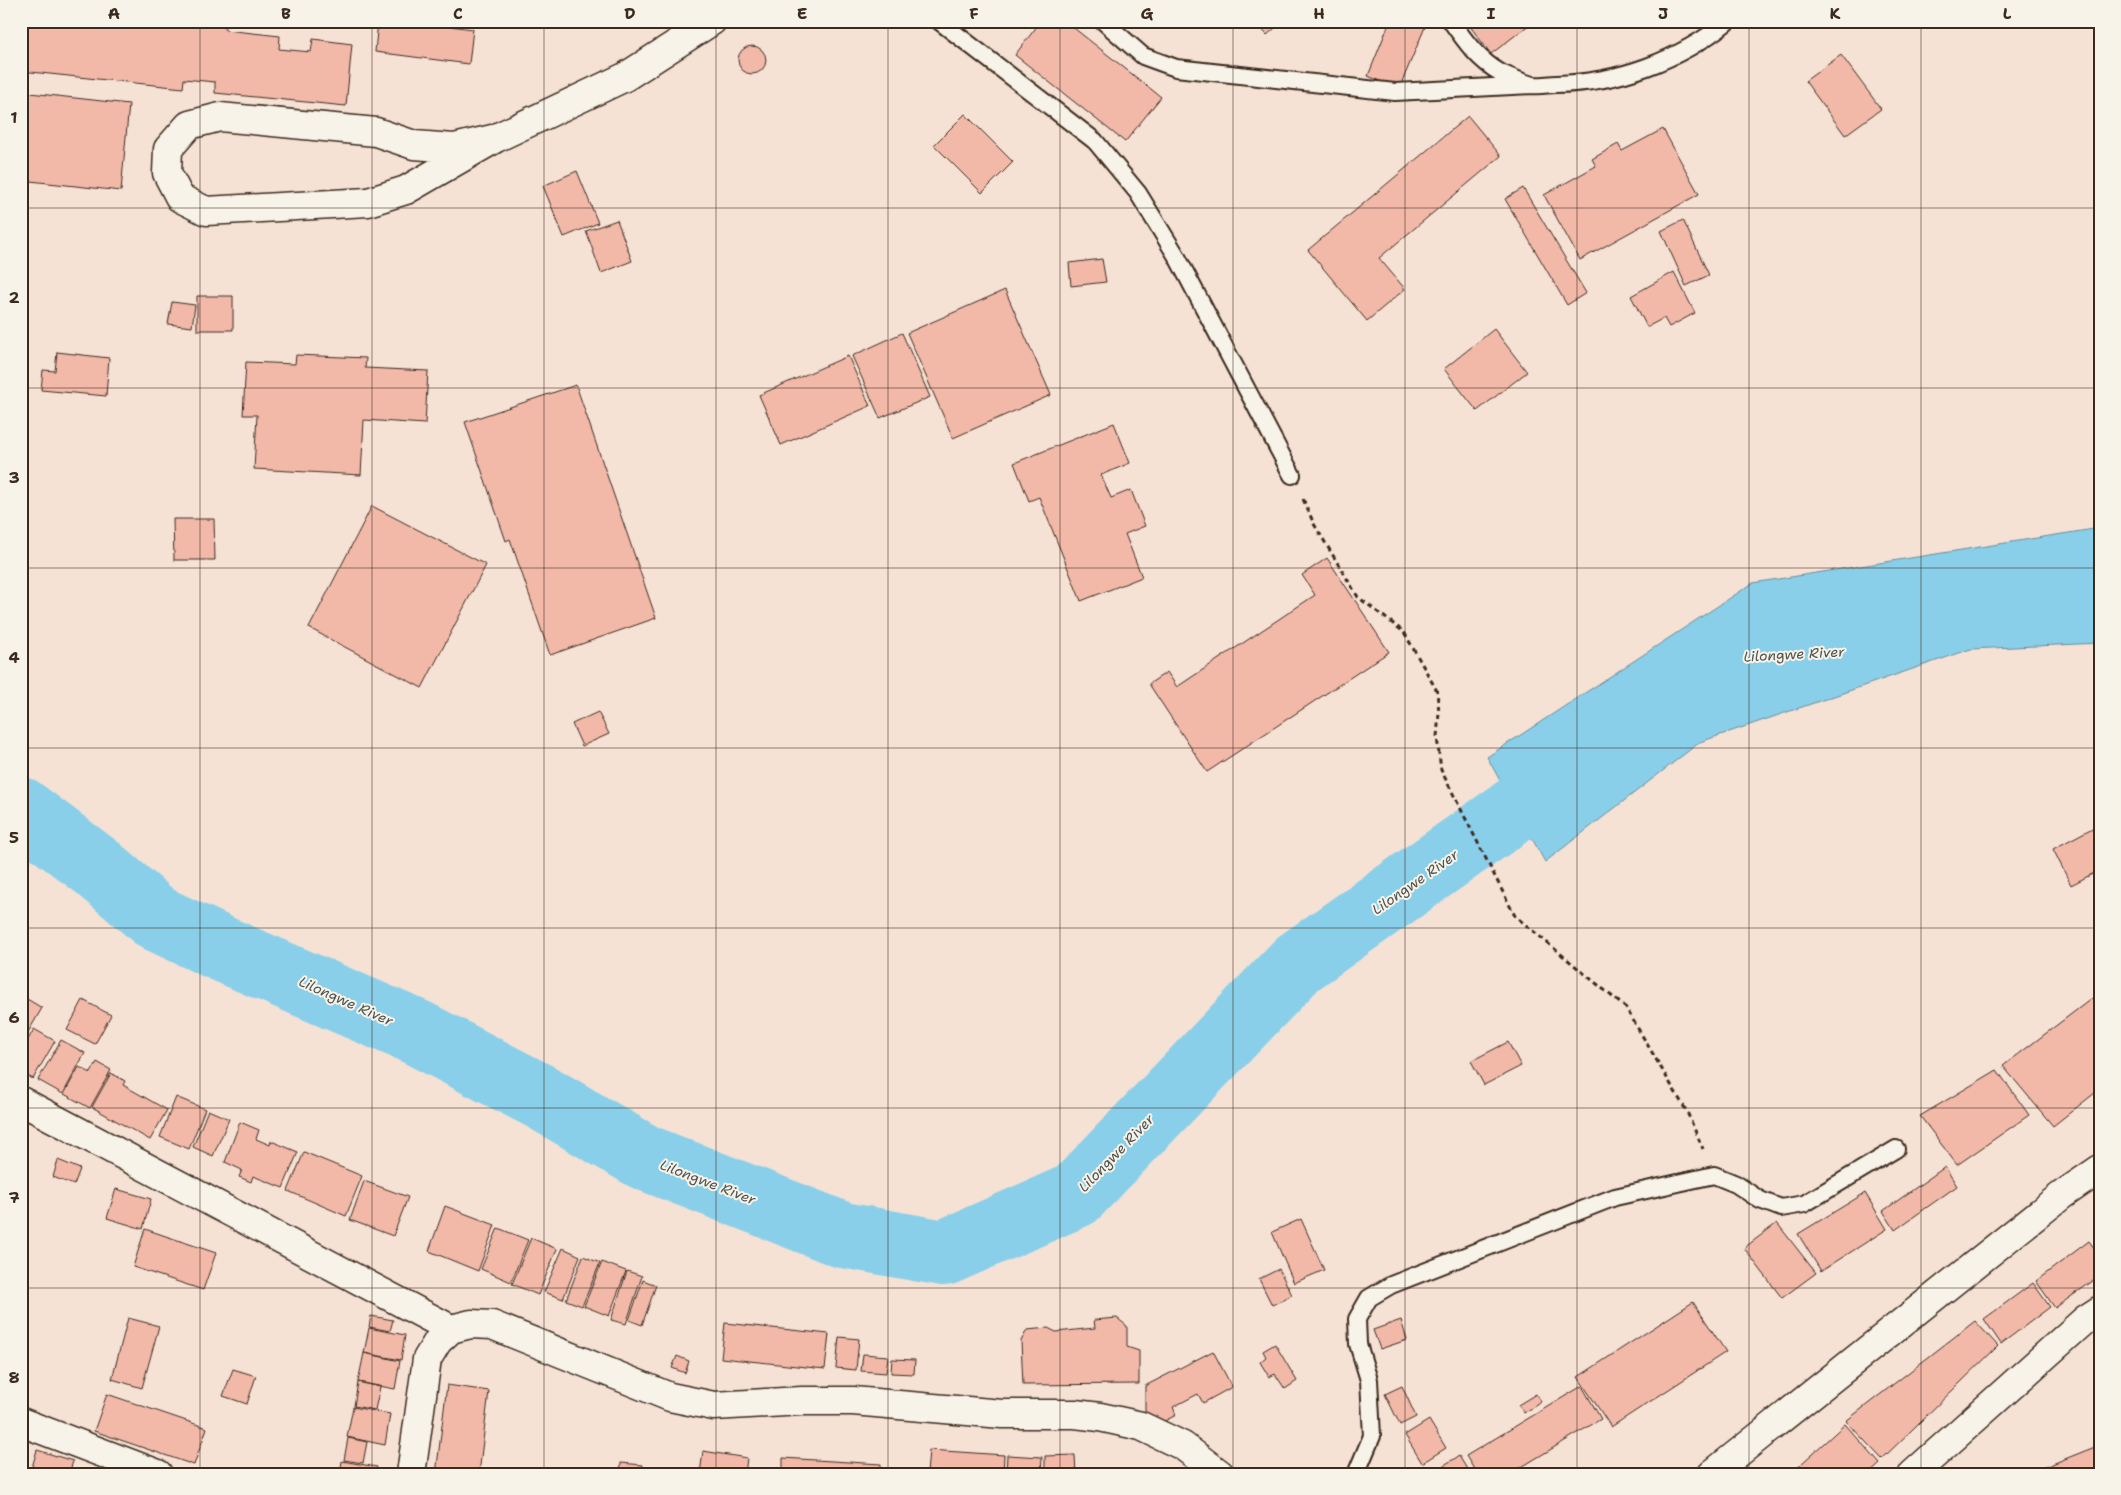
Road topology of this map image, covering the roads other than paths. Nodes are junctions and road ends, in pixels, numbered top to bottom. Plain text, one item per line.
1 (712, 21) edge
2 (939, 21) edge
3 (1103, 21) edge
4 (1451, 21) edge
5 (1728, 21) edge
6 (1534, 85) junction
7 (496, 138) junction
8 (1292, 475) road end
9 (21, 1101) edge
10 (1896, 1148) dead end
11 (2100, 1169) edge
12 (2100, 1310) edge
13 (451, 1329) junction
14 (21, 1422) edge
15 (155, 1473) edge
16 (410, 1474) edge
17 (1220, 1474) edge
18 (1356, 1474) edge
19 (1712, 1474) edge
20 (1913, 1474) edge

1 - 7 street
2 - 8 lane
3 - 6 lane
4 - 6 lane
5 - 6 lane
7 - 7 street
9 - 13 street
10 - 18 lane
11 - 19 street
12 - 20 street
13 - 16 street
13 - 17 street
14 - 15 street

